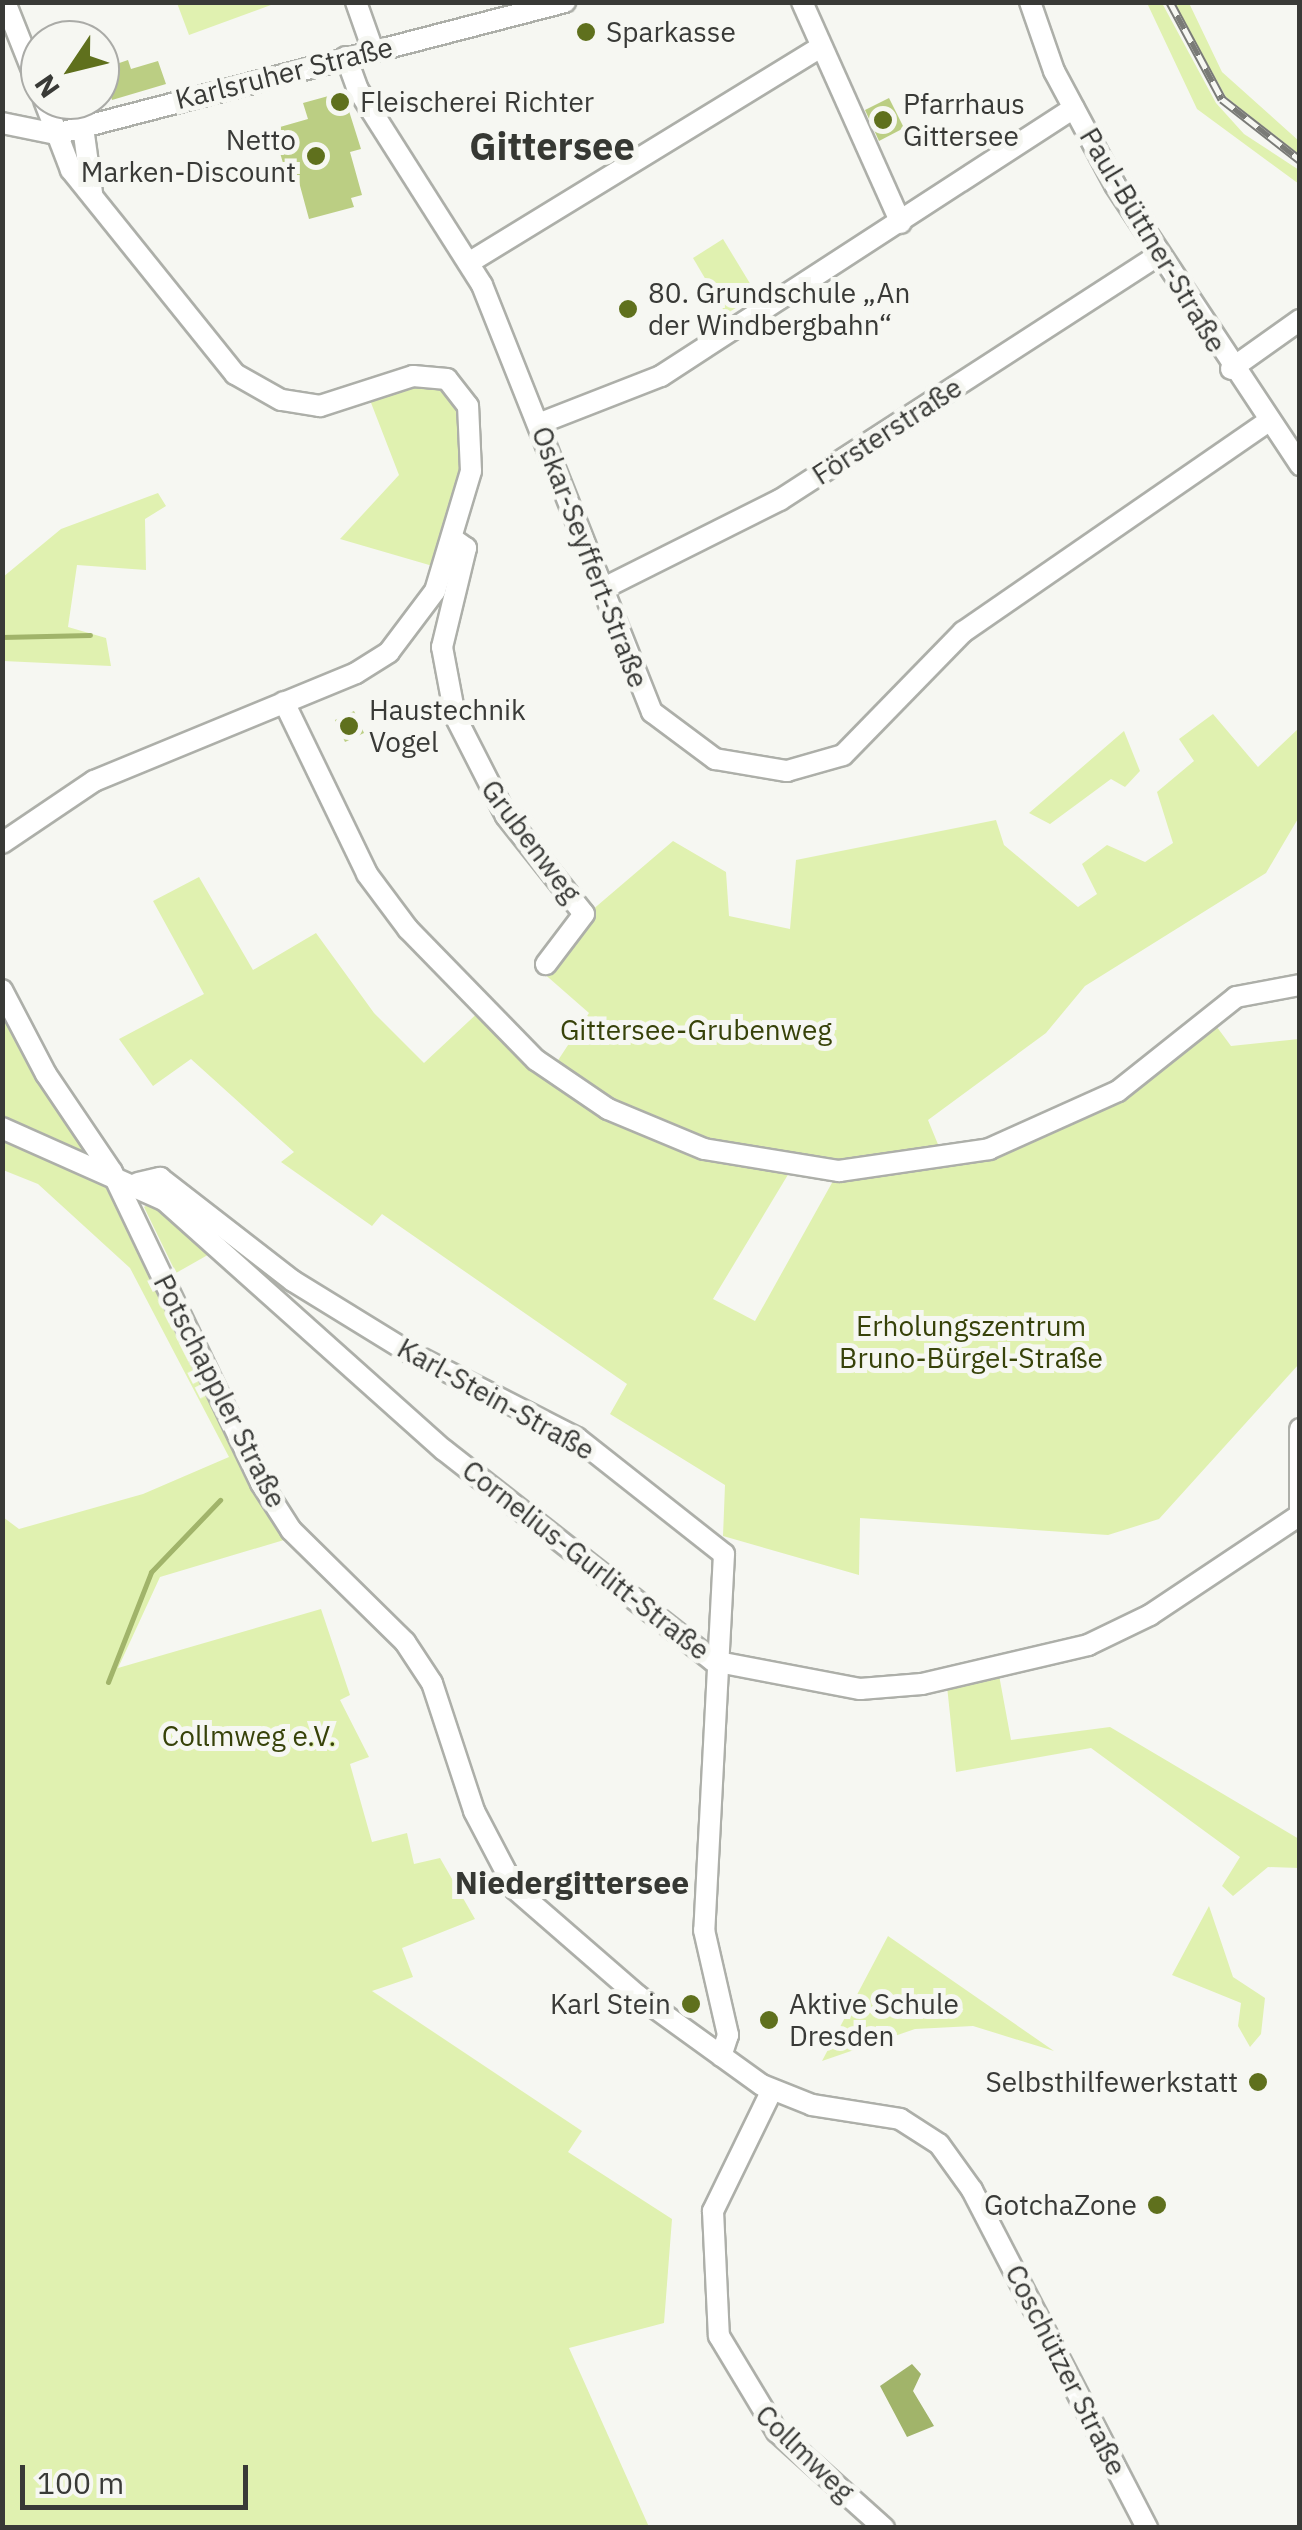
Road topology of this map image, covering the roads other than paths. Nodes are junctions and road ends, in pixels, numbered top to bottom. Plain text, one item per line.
1 (5, 2) edge
2 (356, 2) edge
3 (565, 2) edge
4 (802, 2) edge
5 (1030, 2) edge
6 (20, 40) edge
7 (819, 48) junction
8 (373, 50) junction
9 (346, 57) junction
10 (1074, 108) junction
11 (51, 120) edge
12 (2, 123) edge
13 (83, 127) junction
14 (56, 134) junction
15 (92, 195) junction
16 (901, 223) junction
17 (1158, 255) junction
18 (470, 262) junction
19 (1300, 320) edge
20 (1231, 368) junction
21 (1266, 423) junction
22 (538, 424) junction
23 (1300, 465) edge
24 (453, 539) junction
25 (604, 588) junction
26 (284, 702) junction
27 (2, 843) edge
28 (546, 964) dead end
29 (1300, 985) edge
30 (2, 990) edge
31 (2, 1128) edge
32 (112, 1172) junction
33 (138, 1182) junction
34 (1300, 1429) edge
35 (1300, 1514) edge
36 (713, 1661) junction
37 (721, 2056) junction
38 (782, 2094) junction
39 (884, 2528) edge
40 (1148, 2528) edge

1 - 6 street
2 - 8 street
3 - 8 street, Karlsruher Straße
4 - 7 street
5 - 10 street, Paul-Büttner-Straße
7 - 16 street
7 - 18 street
8 - 9 street, Karlsruher Straße
9 - 13 street, Karlsruher Straße
9 - 18 street, Oskar-Seyffert-Straße
10 - 16 street
10 - 17 street, Paul-Büttner-Straße
11 - 14 street
12 - 14 street, Karlsruher Straße
13 - 14 street, Karlsruher Straße
13 - 15 street
14 - 15 street
15 - 24 street
16 - 22 street
17 - 20 street, Paul-Büttner-Straße
17 - 25 street, Försterstraße
18 - 22 street, Oskar-Seyffert-Straße
19 - 20 street
20 - 21 street, Paul-Büttner-Straße
21 - 23 street, Paul-Büttner-Straße
21 - 25 street, Oskar-Seyffert-Straße
22 - 25 street, Oskar-Seyffert-Straße
24 - 26 street
24 - 28 street, Grubenweg
26 - 27 street
26 - 29 street
30 - 32 street, Potschappler Straße
31 - 32 street, Cornelius-Gurlitt-Straße
32 - 33 street, Cornelius-Gurlitt-Straße
32 - 37 street, Potschappler Straße
33 - 36 street, Cornelius-Gurlitt-Straße
33 - 36 street, Karl-Stein-Straße
34 - 35 street
35 - 36 street, Cornelius-Gurlitt-Straße
36 - 37 street, Karl-Stein-Straße
37 - 38 street, Potschappler Straße
38 - 39 street, Collmweg
38 - 40 street, Coschützer Straße

